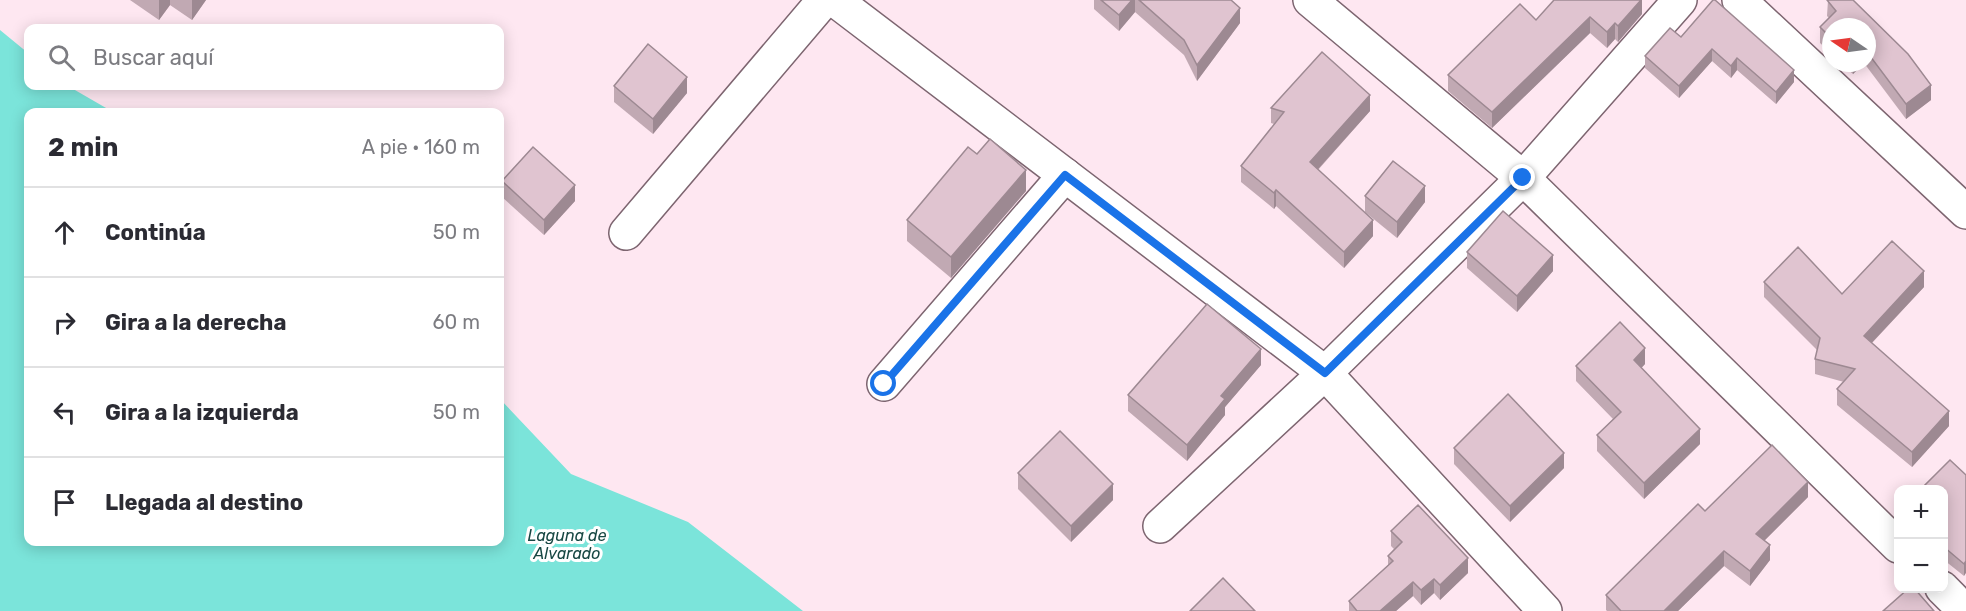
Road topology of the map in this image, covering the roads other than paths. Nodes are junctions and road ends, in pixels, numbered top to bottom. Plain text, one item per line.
1 (824, 0) edge
2 (835, 0) edge
3 (1310, 0) edge
4 (1680, 0) edge
5 (1739, 0) edge
6 (1065, 175) junction
7 (1523, 178) junction
8 (1966, 212) edge
9 (626, 233) dead end
10 (1325, 373) junction
11 (884, 384) dead end
12 (1160, 526) dead end
13 (1894, 541) edge
14 (1947, 593) edge
15 (1530, 606) edge
16 (1965, 611) edge

1 - 9 street
2 - 6 street
3 - 7 street
4 - 7 street
5 - 8 street
6 - 10 street
6 - 11 street
7 - 10 street
7 - 13 street
10 - 12 street
10 - 15 street
14 - 16 street

